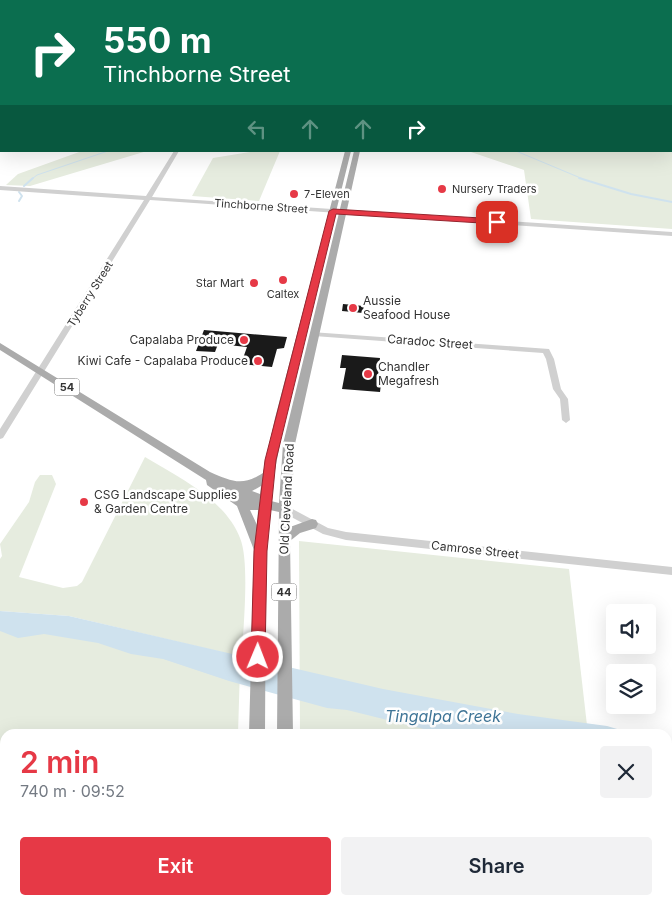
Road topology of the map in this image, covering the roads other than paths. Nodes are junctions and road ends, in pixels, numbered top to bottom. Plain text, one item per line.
1 (176, 152) edge
2 (348, 152) edge
3 (357, 152) edge
4 (0, 188) edge
5 (149, 198) junction
6 (338, 211) junction
7 (672, 234) edge
8 (314, 334) junction
9 (0, 346) edge
10 (42, 372) junction
11 (566, 420) dead end
12 (0, 436) edge
13 (206, 475) junction
14 (268, 475) junction
15 (226, 484) junction
16 (242, 504) junction
17 (264, 504) junction
18 (285, 509) junction
19 (312, 524) junction
20 (284, 539) junction
21 (260, 551) junction
22 (672, 571) edge
23 (257, 729) edge
24 (285, 729) edge

1 - 5 street, Tyberry Street
2 - 6 main road, Old Cleveland Road / 44
3 - 6 main road, Old Cleveland Road / 44
4 - 5 street, Tinchborne Street
5 - 6 street, Tinchborne Street
5 - 10 street, Tyberry Street
6 - 7 street, Tinchborne Street
6 - 8 main road, Old Cleveland Road / 44
6 - 14 main road, Old Cleveland Road / 44
8 - 11 street, Caradoc Street
8 - 18 main road, Old Cleveland Road / 44
9 - 10 main road, 54
10 - 12 street, Tyberry Street
10 - 13 main road, 54
13 - 15 main road, 54
13 - 16 main road, 54
14 - 15 main road
14 - 17 main road, Old Cleveland Road / 44
15 - 17 main road, 54
16 - 17 main road, 54
16 - 21 main road
17 - 18 main road, 54
17 - 21 main road, Old Cleveland Road / 44
18 - 19 street, Camrose Street
18 - 20 main road, Old Cleveland Road / 44
19 - 20 main road
19 - 22 street, Camrose Street
20 - 24 main road, Old Cleveland Road / 44
21 - 23 main road, Old Cleveland Road / 44

